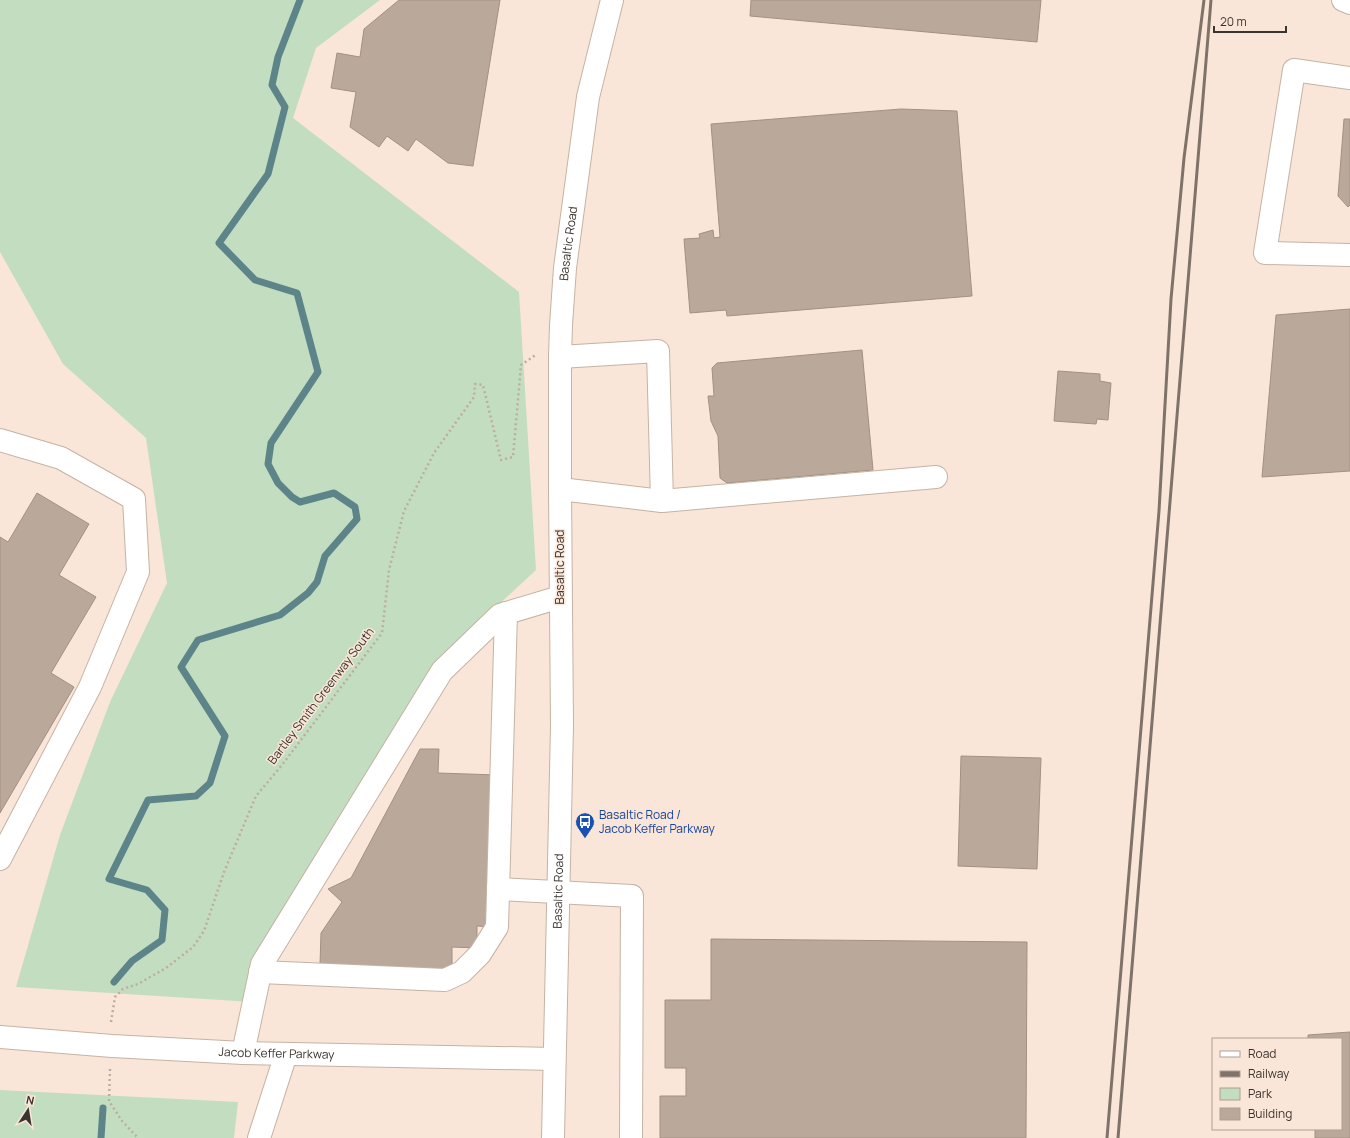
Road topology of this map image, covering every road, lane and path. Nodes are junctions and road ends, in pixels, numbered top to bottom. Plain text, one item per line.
1 (612, 0) edge
2 (1343, 0) edge
3 (1350, 3) edge
4 (1350, 78) edge
5 (1350, 255) edge
6 (550, 355) junction
7 (0, 440) edge
8 (936, 477) dead end
9 (560, 489) junction
10 (662, 501) junction
11 (560, 598) junction
12 (506, 613) junction
13 (0, 859) edge
14 (498, 889) junction
15 (558, 892) junction
16 (260, 972) junction
17 (111, 1022) dead end
18 (0, 1037) edge
19 (243, 1053) junction
20 (286, 1054) junction
21 (554, 1059) junction
22 (110, 1066) dead end
23 (138, 1138) edge
24 (259, 1138) edge
25 (553, 1138) edge
26 (631, 1138) edge

1 - 6 street, Basaltic Road
2 - 3 street
4 - 5 street
6 - 9 street, Basaltic Road
6 - 10 street
6 - 17 path, Bartley Smith Greenway South
7 - 13 street
8 - 10 street
9 - 10 street
9 - 11 street, Basaltic Road
11 - 12 street
11 - 15 street, Basaltic Road
12 - 14 street
12 - 16 street
14 - 15 street
14 - 16 street
15 - 21 street, Basaltic Road
15 - 26 street
16 - 19 street
18 - 19 street, Jacob Keffer Parkway
19 - 20 street, Jacob Keffer Parkway
20 - 21 street, Jacob Keffer Parkway
20 - 24 street
21 - 25 street, Basaltic Road
22 - 23 path

